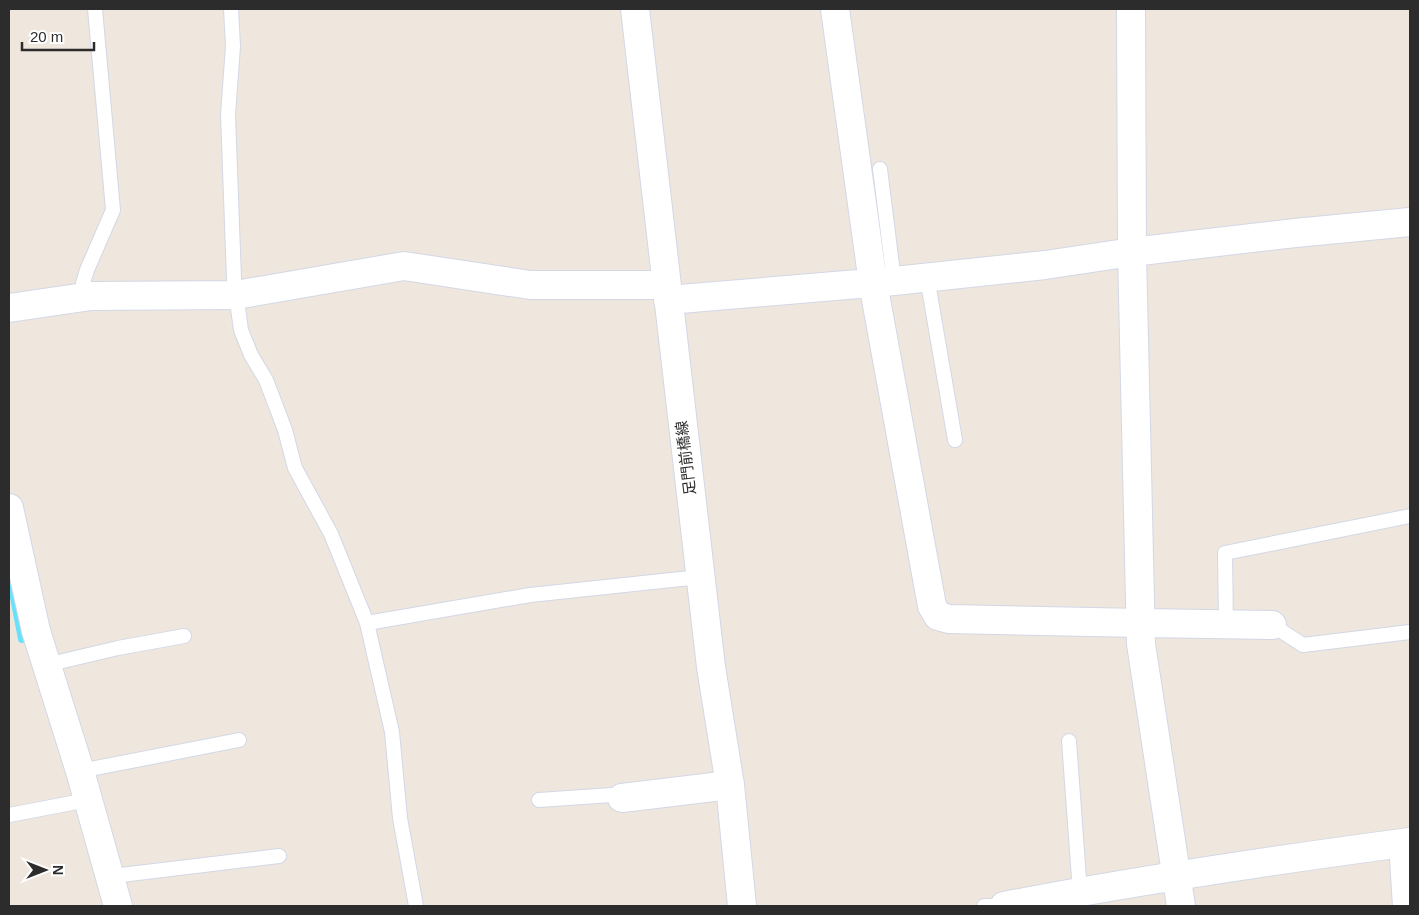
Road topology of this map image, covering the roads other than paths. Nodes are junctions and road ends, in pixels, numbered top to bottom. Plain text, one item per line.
1 (95, 9) edge
2 (232, 9) edge
3 (635, 9) edge
4 (836, 9) edge
5 (1131, 9) edge
6 (880, 170) dead end
7 (1410, 222) edge
8 (1132, 252) junction
9 (927, 277) junction
10 (883, 282) junction
11 (667, 292) junction
12 (236, 295) junction
13 (82, 297) junction
14 (9, 308) edge
15 (955, 440) dead end
16 (9, 508) edge
17 (1410, 516) edge
18 (15, 561) edge
19 (700, 577) junction
20 (367, 623) junction
21 (1140, 623) junction
22 (1226, 625) junction
23 (1272, 625) joint
24 (1410, 632) edge
25 (184, 636) dead end
26 (46, 665) junction
27 (239, 740) dead end
28 (1069, 741) dead end
29 (80, 771) junction
30 (730, 786) junction
31 (87, 798) junction
32 (622, 798) joint
33 (539, 800) dead end
34 (9, 815) edge
35 (1407, 842) edge
36 (279, 856) dead end
37 (1177, 876) junction
38 (111, 878) junction
39 (1080, 892) junction
40 (118, 906) edge
41 (416, 906) edge
42 (742, 906) edge
43 (984, 906) edge
44 (997, 906) edge
45 (1004, 906) edge
46 (1181, 906) edge
47 (1407, 906) edge

1 - 13 lane
2 - 12 lane
3 - 11 street, 足門前橋線
4 - 10 street
5 - 8 street
6 - 10 lane
7 - 8 street
8 - 9 street
8 - 21 street
9 - 10 street
9 - 15 lane
10 - 11 street
10 - 21 street
11 - 12 street
11 - 19 street, 足門前橋線
12 - 13 street
12 - 20 lane
13 - 14 street
16 - 18 street
17 - 22 lane
18 - 26 street
19 - 20 lane
19 - 30 street, 足門前橋線
20 - 41 lane
21 - 22 street
21 - 37 street
22 - 23 street
23 - 24 lane
25 - 26 lane
26 - 29 street
27 - 29 lane
28 - 39 lane
29 - 31 street
30 - 32 street
30 - 42 street, 足門前橋線
31 - 34 lane
31 - 38 street
32 - 33 lane
35 - 37 street
35 - 47 street
36 - 38 lane
37 - 39 street
37 - 46 street
38 - 40 street
39 - 45 street
43 - 44 lane

